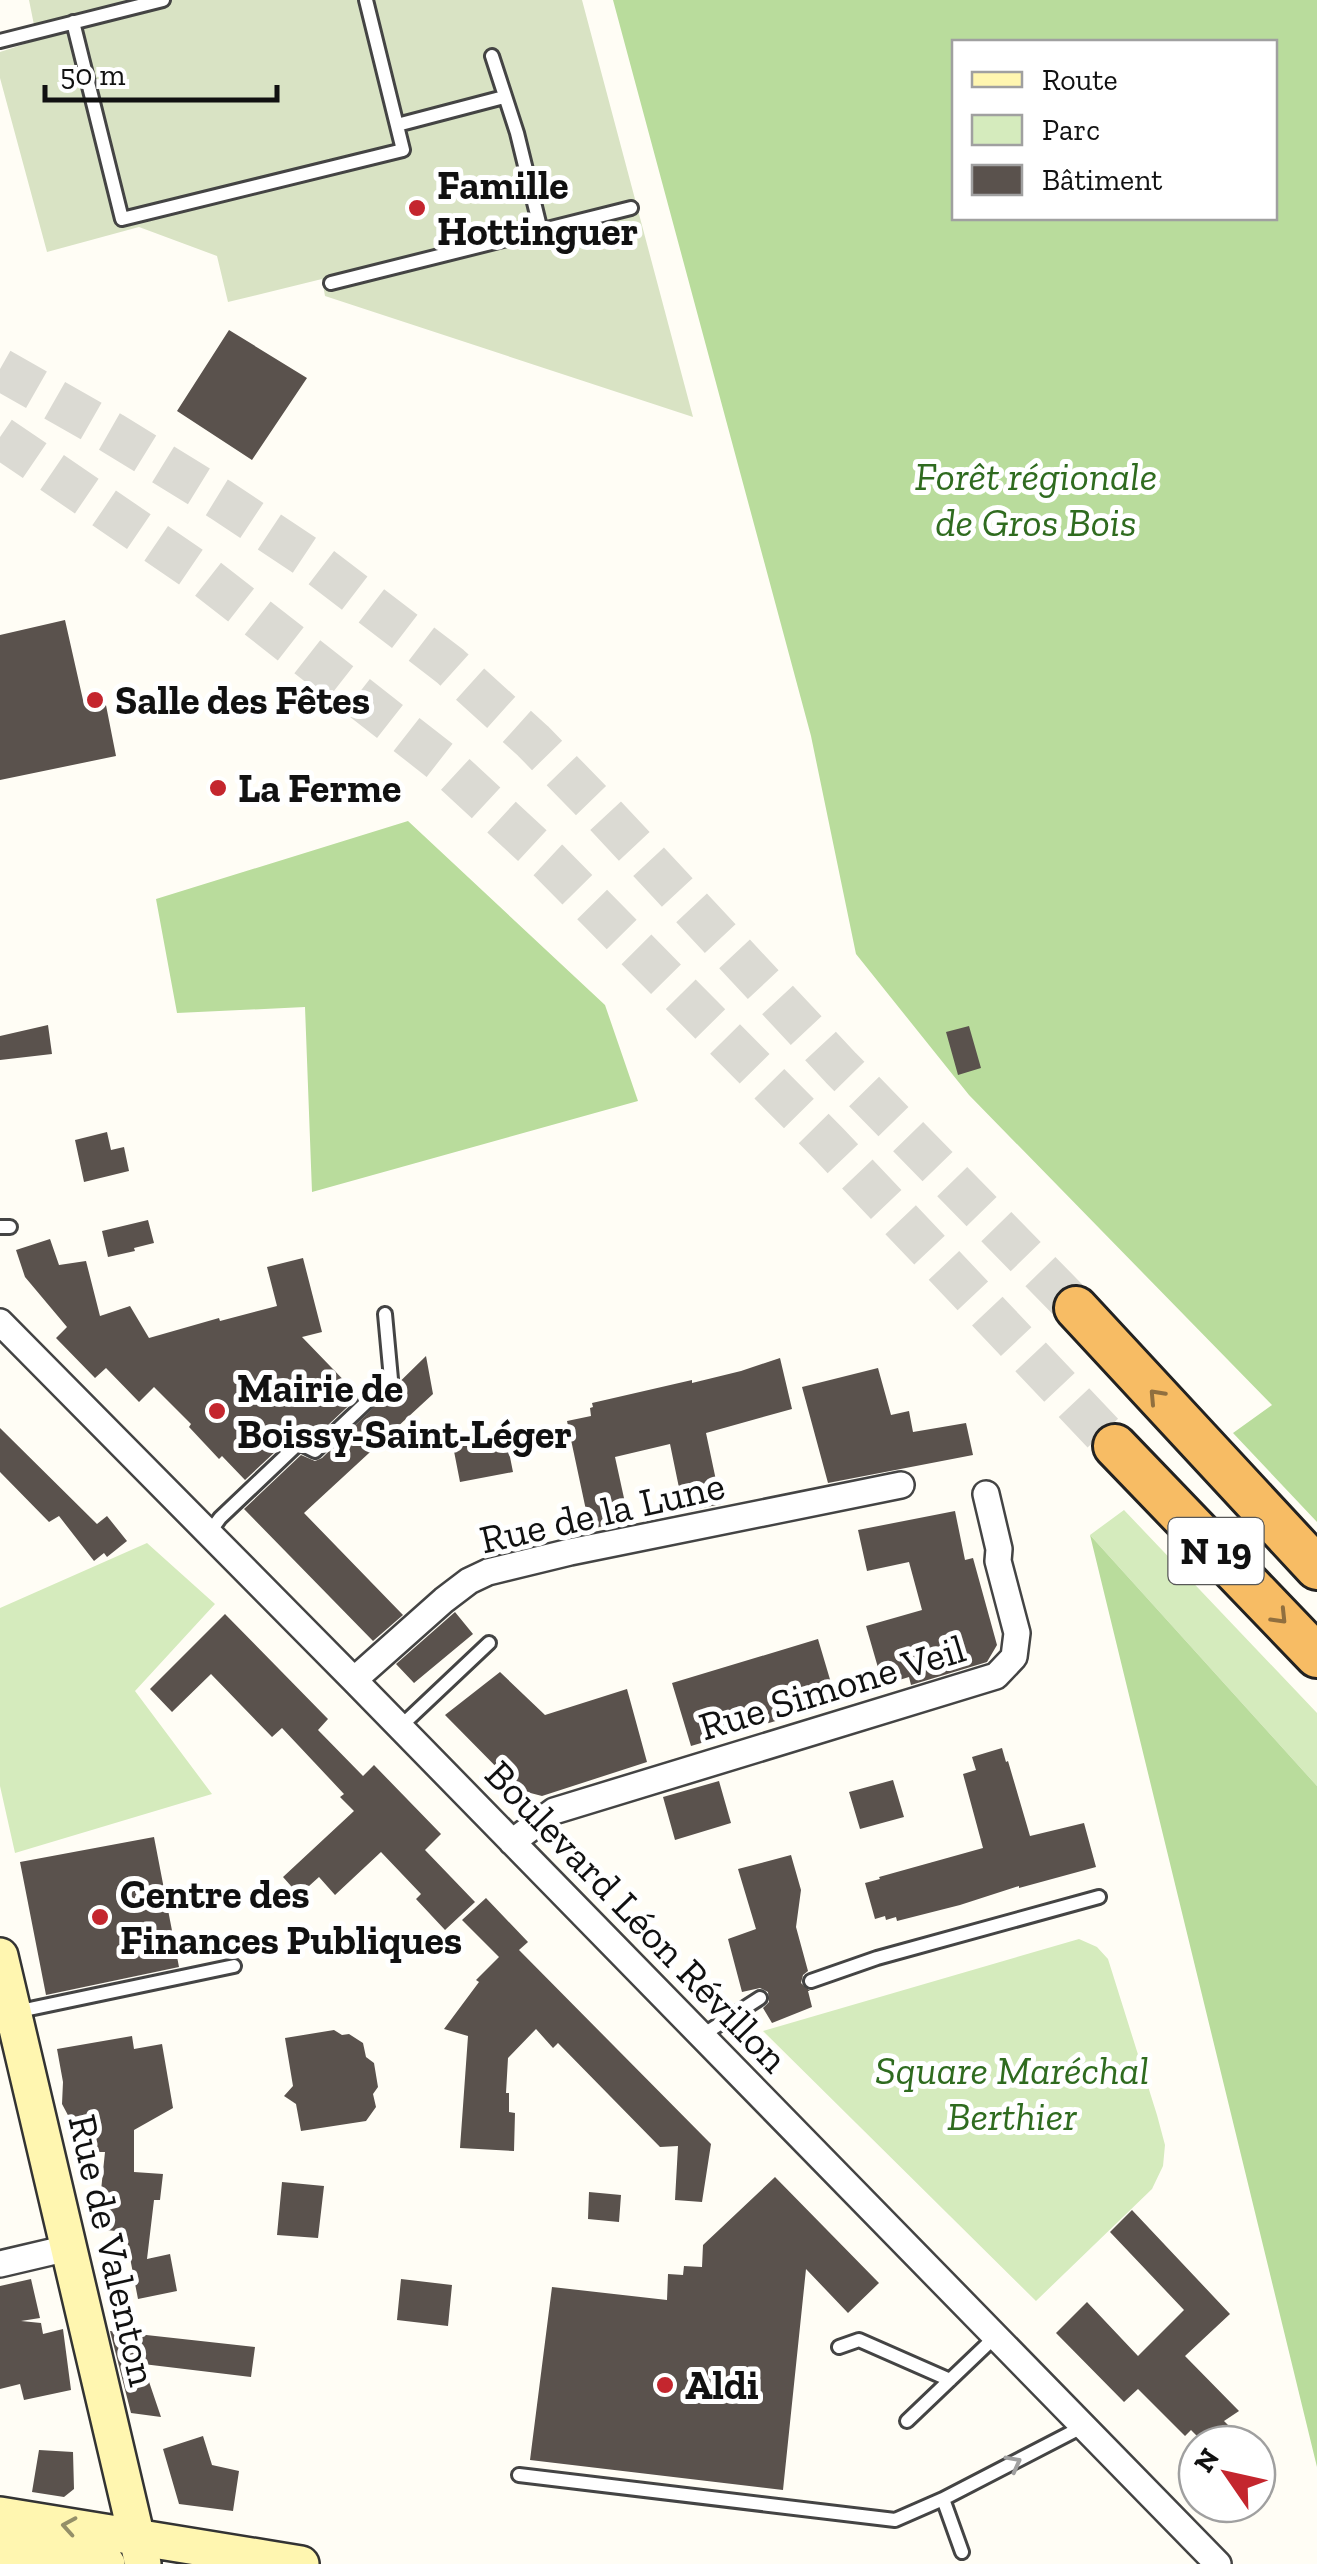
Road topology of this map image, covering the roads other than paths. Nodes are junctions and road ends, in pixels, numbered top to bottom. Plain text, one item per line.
1 (163, 0) edge
2 (366, 0) edge
3 (73, 22) junction
4 (0, 40) edge
5 (492, 56) dead end
6 (504, 97) junction
7 (397, 124) junction
8 (631, 208) dead end
9 (541, 230) junction
10 (331, 282) dead end
11 (1076, 1308) tunnel mouth
12 (384, 1314) dead end
13 (0, 1322) edge
14 (1115, 1446) tunnel mouth
15 (900, 1485) dead end
16 (986, 1494) dead end
17 (209, 1533) junction
18 (1317, 1568) edge
19 (489, 1643) dead end
20 (1317, 1656) edge
21 (354, 1680) junction
22 (400, 1728) junction
23 (512, 1842) junction
24 (1099, 1898) dead end
25 (0, 1956) edge
26 (234, 1966) dead end
27 (811, 1981) dead end
28 (760, 1998) dead end
29 (13, 2012) junction
30 (701, 2036) junction
31 (68, 2248) junction
32 (0, 2264) edge
33 (996, 2336) junction
34 (840, 2346) dead end
35 (950, 2380) junction
36 (907, 2421) dead end
37 (1084, 2426) junction
38 (519, 2474) dead end
39 (943, 2499) junction
40 (0, 2515) edge
41 (0, 2547) edge
42 (140, 2551) edge
43 (962, 2552) dead end
44 (107, 2564) edge
45 (301, 2564) edge
46 (1218, 2564) edge

1 - 3 lane
2 - 7 lane
3 - 4 lane
3 - 7 lane
5 - 6 lane
6 - 7 lane
6 - 9 lane
8 - 9 lane
9 - 10 lane
18 -> 11 highway, N 19
12 - 17 lane
13 - 17 street, Boulevard Léon Révillon
14 -> 20 highway, N 19
15 - 21 street, Rue de la Lune
16 - 23 street, Rue Simone Veil
17 - 21 street, Boulevard Léon Révillon
19 - 22 lane
21 - 22 street, Boulevard Léon Révillon
22 - 23 street, Boulevard Léon Révillon
23 - 30 street, Boulevard Léon Révillon
24 - 27 lane
25 - 29 main road, Rue de Valenton
26 - 29 lane
28 - 30 lane
29 - 31 main road, Rue de Valenton
30 - 33 street, Boulevard Léon Révillon
31 - 32 street
31 - 42 main road, Rue de Valenton
33 - 35 lane
33 - 37 street, Boulevard Léon Révillon
34 - 35 lane
35 - 36 lane
39 -> 37 lane
37 - 46 street, Boulevard Léon Révillon
38 - 39 lane
39 - 43 lane
42 -> 40 main road
41 - 44 main road
42 - 45 main road

